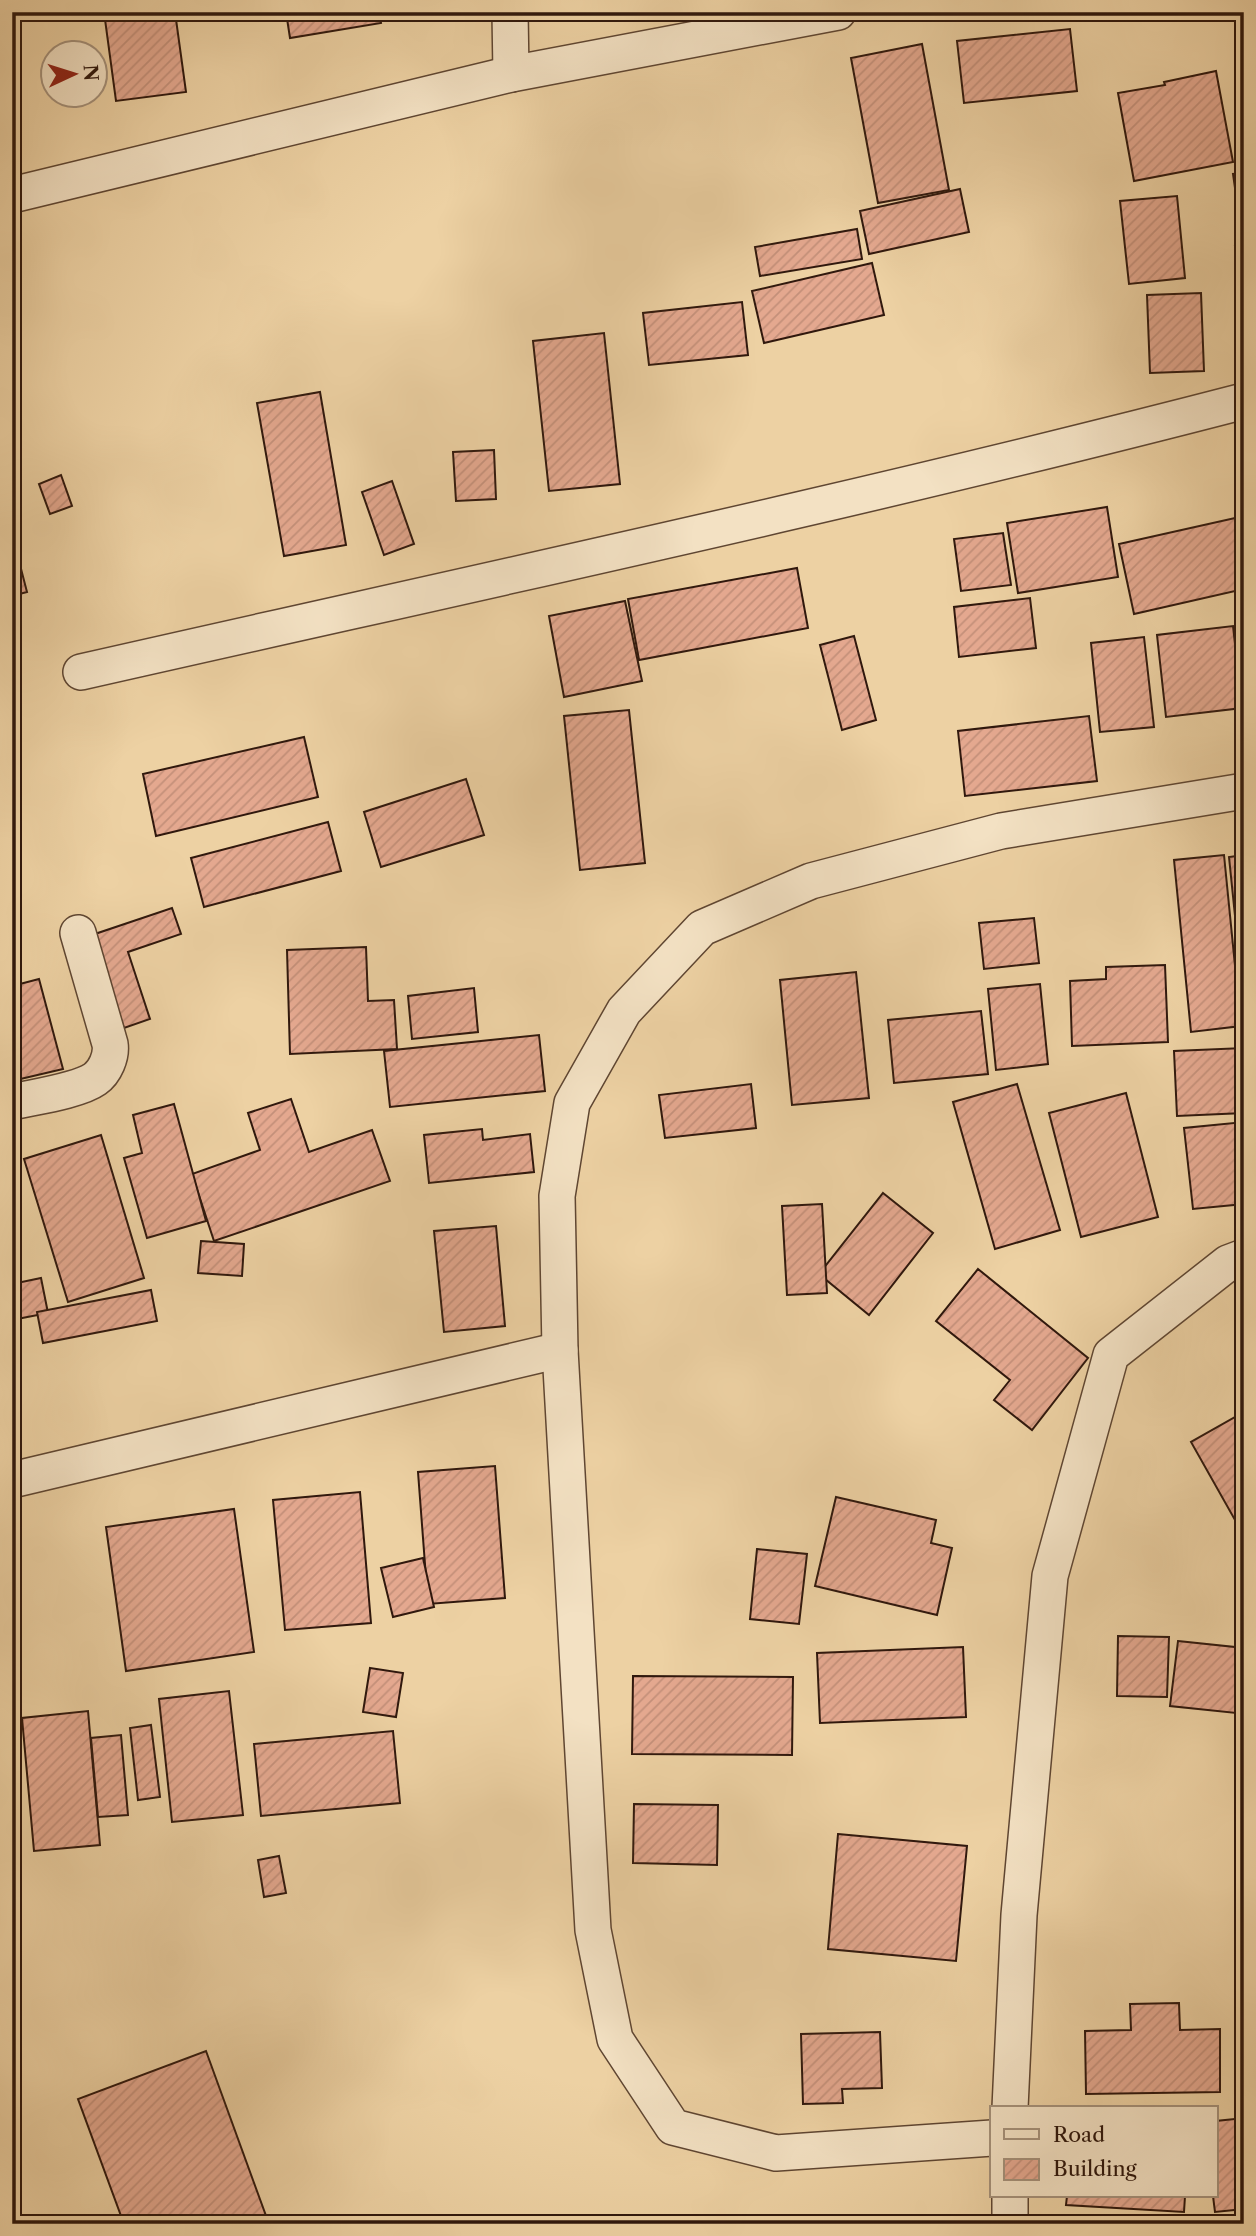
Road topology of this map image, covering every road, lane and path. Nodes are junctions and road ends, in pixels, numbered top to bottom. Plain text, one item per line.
1 (510, 12) edge
2 (838, 12) edge
3 (511, 74) junction
4 (12, 195) edge
5 (1244, 401) edge
6 (81, 672) dead end
7 (1244, 791) edge
8 (78, 933) dead end
9 (12, 1102) edge
10 (1244, 1257) edge
11 (560, 1350) junction
12 (12, 1480) edge
13 (1010, 2106) edge
14 (990, 2138) edge
15 (1010, 2198) edge
16 (1010, 2224) edge

1 - 3 street
2 - 3 street
3 - 4 street
5 - 6 street
7 - 11 street
8 - 9 street
10 - 13 street
11 - 12 street
11 - 14 street
15 - 16 street

